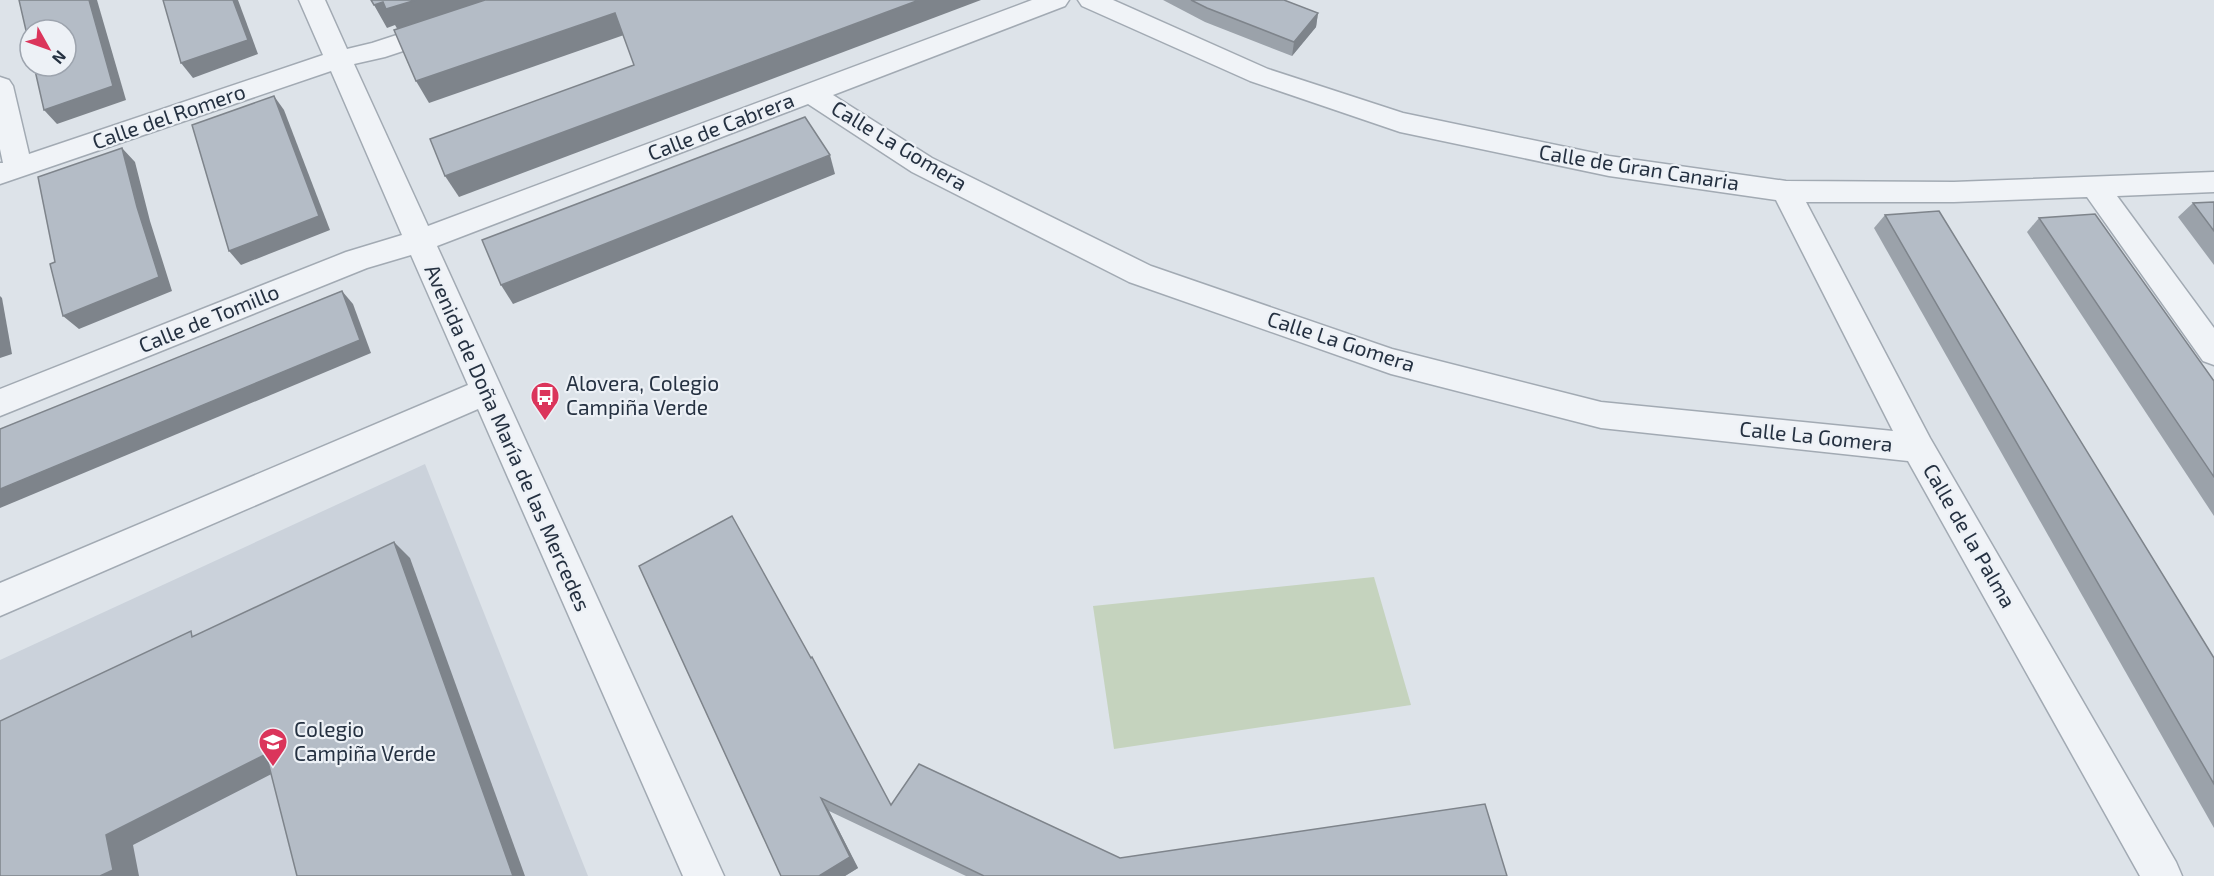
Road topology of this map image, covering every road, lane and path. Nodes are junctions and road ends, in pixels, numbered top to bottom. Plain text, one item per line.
1 (312, 0) edge
2 (530, 0) edge
3 (1056, 0) edge
4 (1091, 0) edge
5 (339, 60) junction
6 (0, 86) edge
7 (811, 93) junction
8 (9, 171) edge
9 (2214, 182) edge
10 (2095, 187) junction
11 (1786, 191) junction
12 (420, 241) junction
13 (2214, 352) edge
14 (486, 391) junction
15 (0, 403) edge
16 (1918, 448) junction
17 (0, 600) edge
18 (704, 876) edge
19 (2162, 876) edge

1 - 5 street, Avenida de Doña María de las Mercedes
2 - 5 street, Calle del Romero
3 - 7 street, Calle de Cabrera
4 - 11 street, Calle de Gran Canaria
5 - 8 street, Calle del Romero
5 - 12 street, Avenida de Doña María de las Mercedes
6 - 8 street
7 - 12 street, Calle de Cabrera
7 - 16 street, Calle La Gomera
9 - 10 street, Calle de Gran Canaria
10 - 11 street, Calle de Gran Canaria
10 - 13 street
11 - 16 street, Calle de la Palma
12 - 14 street, Avenida de Doña María de las Mercedes
12 - 15 street, Calle de Tomillo
14 - 17 street
14 - 18 street, Avenida de Doña María de las Mercedes
16 - 19 street, Calle de la Palma

